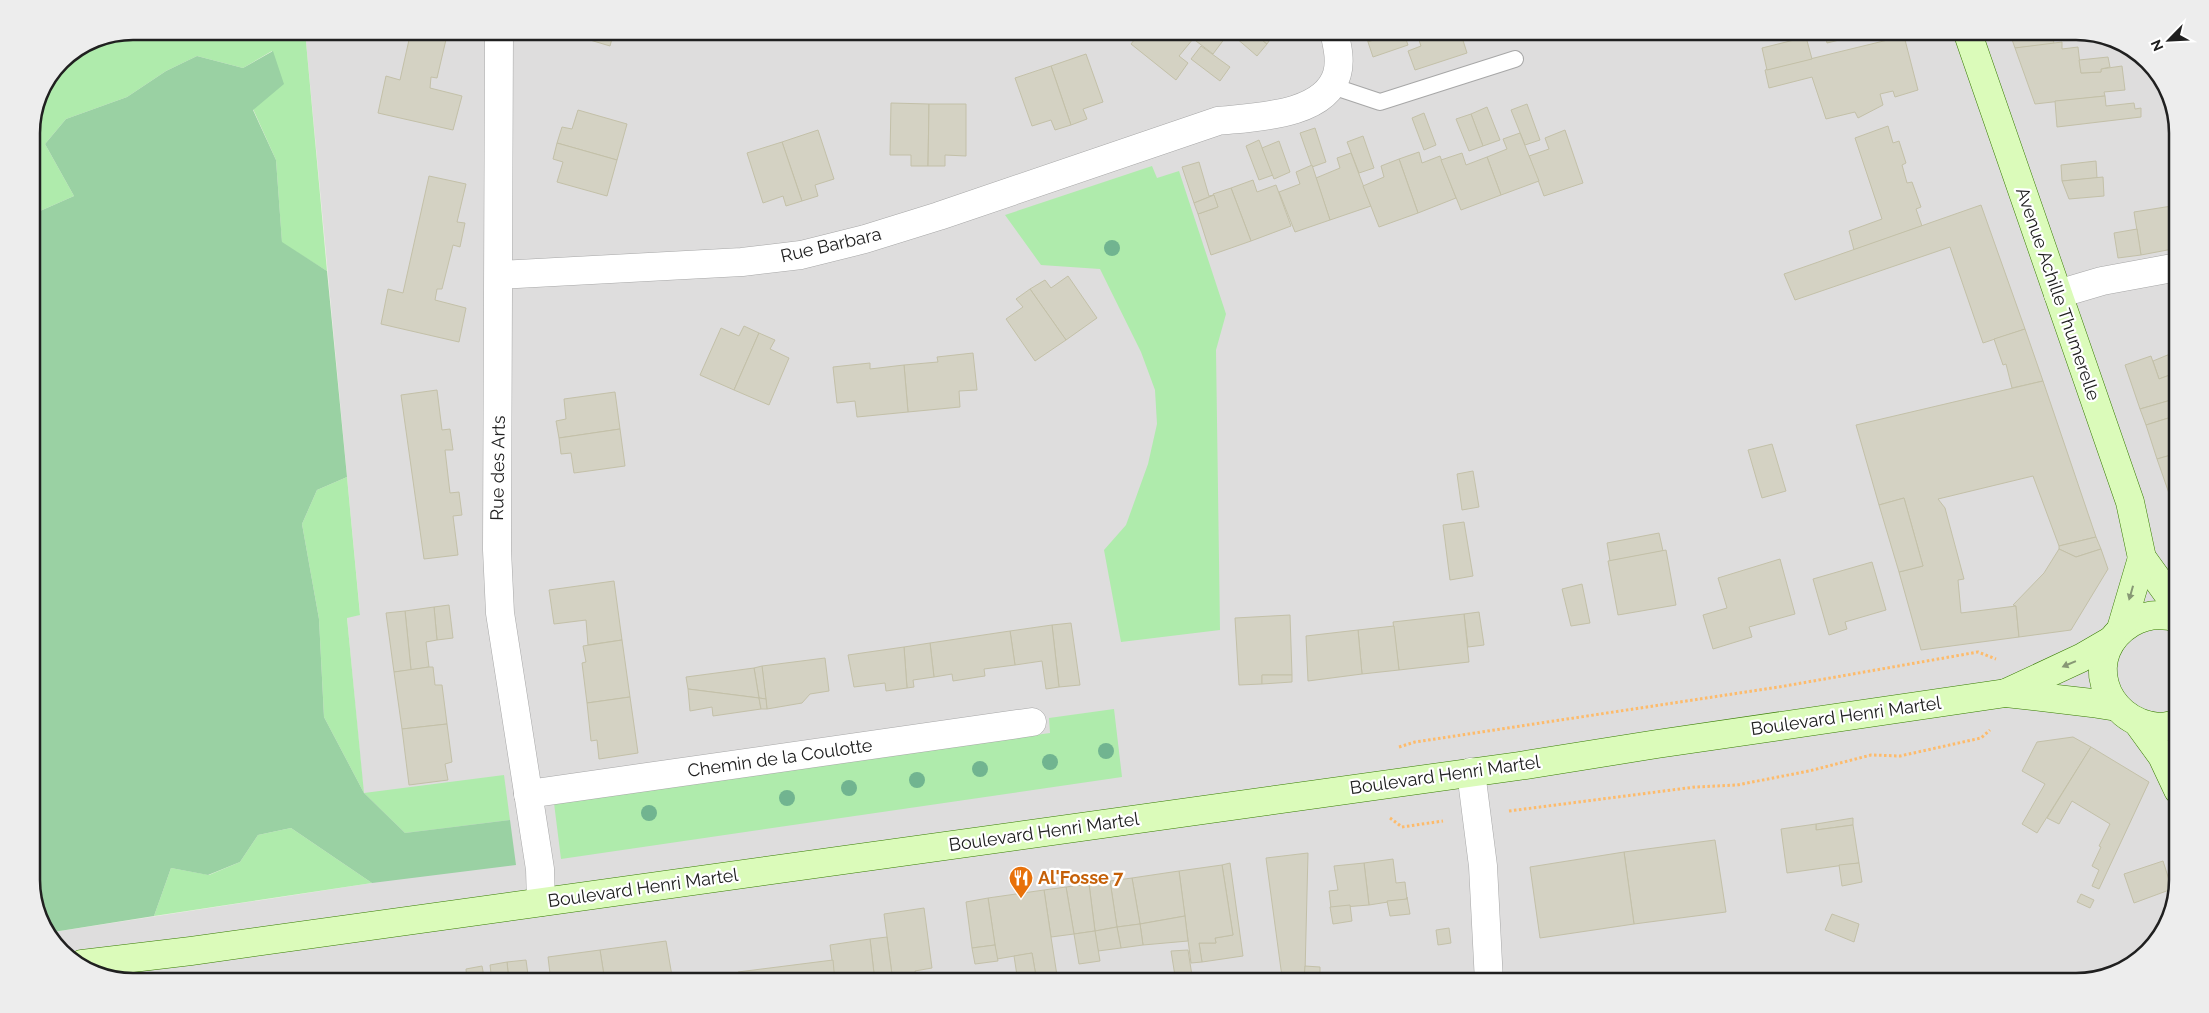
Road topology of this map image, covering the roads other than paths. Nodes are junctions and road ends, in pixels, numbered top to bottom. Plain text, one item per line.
1 (499, 40) edge
2 (1335, 40) edge
3 (1970, 40) edge
4 (1515, 59) dead end
5 (1332, 86) junction
6 (2169, 270) edge
7 (499, 275) junction
8 (2058, 294) junction
9 (2142, 558) junction
10 (2169, 596) edge
11 (2169, 615) edge
12 (2116, 634) junction
13 (2006, 693) junction
14 (2127, 715) junction
15 (1032, 722) dead end
16 (2169, 725) edge
17 (2169, 771) edge
18 (1471, 772) junction
19 (528, 794) junction
20 (542, 902) junction
21 (91, 963) edge
22 (1488, 973) edge

1 - 7 street, Rue des Arts
2 - 5 street
3 - 8 main road, Avenue Achille Thumerelle
4 - 5 lane
5 - 7 street, Rue Barbara
6 - 8 street
7 - 19 street, Rue des Arts
8 - 9 main road, Avenue Achille Thumerelle
9 - 10 main road, Avenue Achille Thumerelle
9 -> 12 main road, Avenue Achille Thumerelle
11 - 12 main road, Boulevard Henri Martel
12 -> 13 main road, Boulevard Henri Martel
12 - 14 main road, Avenue Achille Thumerelle
13 - 14 main road, Boulevard Henri Martel
13 - 18 main road, Boulevard Henri Martel
14 - 16 main road, Boulevard Henri Martel
14 - 17 main road, Avenue Achille Thumerelle
15 - 19 street, Chemin de la Coulotte
18 - 20 main road, Boulevard Henri Martel
18 - 22 street
19 - 20 street, Rue des Arts
20 - 21 main road, Boulevard Henri Martel

